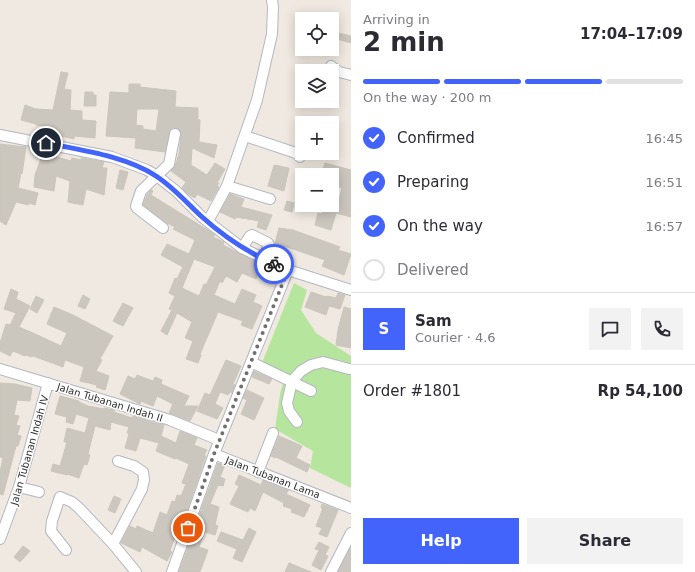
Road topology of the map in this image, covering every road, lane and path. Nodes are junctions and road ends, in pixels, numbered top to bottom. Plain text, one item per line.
1 (272, 0) edge
2 (339, 72) edge
3 (351, 75) edge
4 (0, 134) edge
5 (175, 134) dead end
6 (245, 136) junction
7 (295, 153) edge
8 (157, 176) junction
9 (227, 186) junction
10 (270, 199) dead end
11 (208, 222) junction
12 (163, 228) dead end
13 (242, 248) junction
14 (264, 259) junction
15 (288, 270) junction
16 (351, 290) edge
17 (251, 362) junction
18 (351, 368) edge
19 (0, 369) edge
20 (0, 372) edge
21 (292, 381) junction
22 (48, 383) junction
23 (311, 391) dead end
24 (297, 422) dead end
25 (273, 433) dead end
26 (219, 440) junction
27 (214, 454) junction
28 (118, 461) dead end
29 (258, 472) junction
30 (18, 487) junction
31 (39, 492) dead end
32 (351, 508) edge
33 (351, 533) edge
34 (0, 539) edge
35 (112, 544) junction
36 (66, 550) dead end
37 (136, 572) edge
38 (172, 572) edge
39 (331, 572) edge

1 - 6 street
2 - 3 street
4 - 8 street
5 - 8 street
6 - 7 street
6 - 9 street
8 - 11 street
8 - 12 street
9 - 10 street
9 - 11 street
11 - 13 street
13 - 14 street
13 - 14 street
14 - 15 street
15 - 16 street
15 - 17 street, Jalan Tubanan Lama
17 - 21 street
17 - 26 street, Jalan Tubanan Lama
18 - 21 street
19 - 20 street
19 - 22 street, Jalan Tubanan Indah II
21 - 23 street
21 - 24 street
22 - 26 street, Jalan Tubanan Indah II
22 - 30 street, Jalan Tubanan Indah IV
25 - 29 street
26 - 27 street, Jalan Tubanan Lama
27 - 29 street, Jalan Tubanan Lama
27 - 38 street
28 - 35 street
29 - 32 street, Jalan Tubanan Lama
30 - 31 street
30 - 34 street, Jalan Tubanan Indah IV
33 - 39 street
35 - 36 street
35 - 37 street

